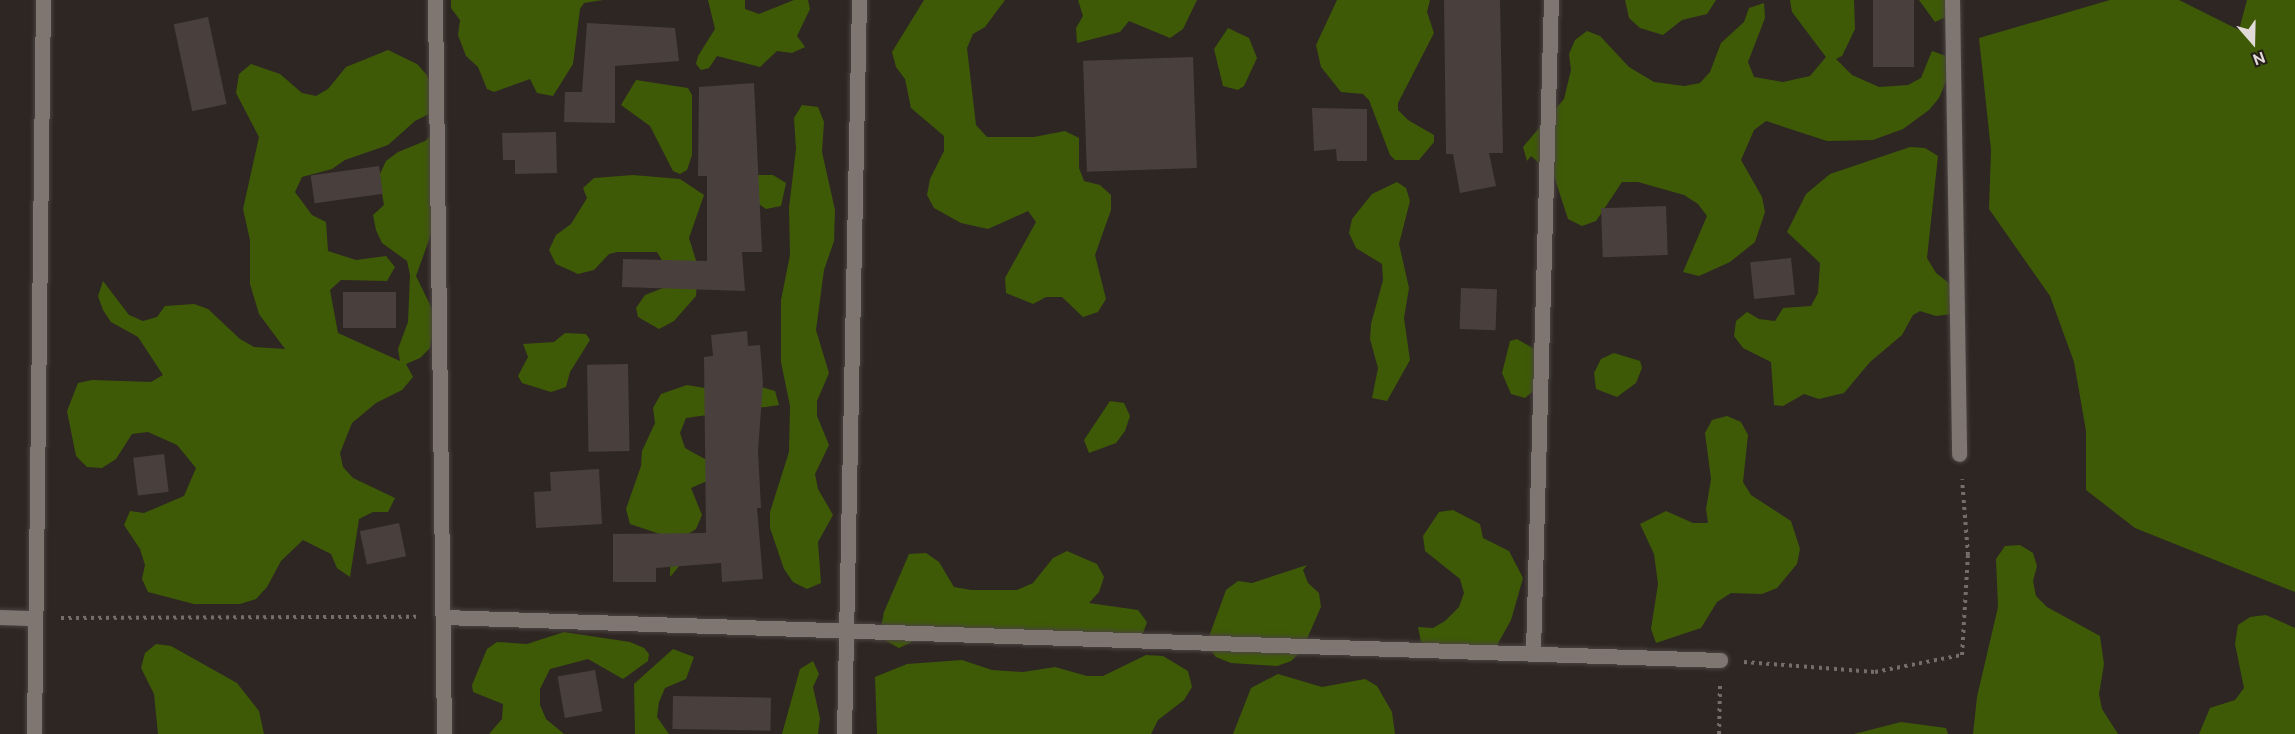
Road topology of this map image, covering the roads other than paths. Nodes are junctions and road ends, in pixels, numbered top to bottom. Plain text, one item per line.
1 (43, 0) edge
2 (435, 0) edge
3 (859, 0) edge
4 (1551, 0) edge
5 (1952, 0) edge
6 (1959, 454) road end
7 (0, 617) edge
8 (444, 617) junction
9 (35, 618) junction
10 (845, 628) junction
11 (1533, 651) junction
12 (1720, 660) road end
13 (34, 734) edge
14 (444, 734) edge
15 (844, 734) edge

1 - 9 street
2 - 8 street
3 - 10 street
4 - 11 street
5 - 6 street
7 - 9 street
8 - 10 street
8 - 14 street
9 - 13 street
10 - 11 street
10 - 15 street
11 - 12 street

